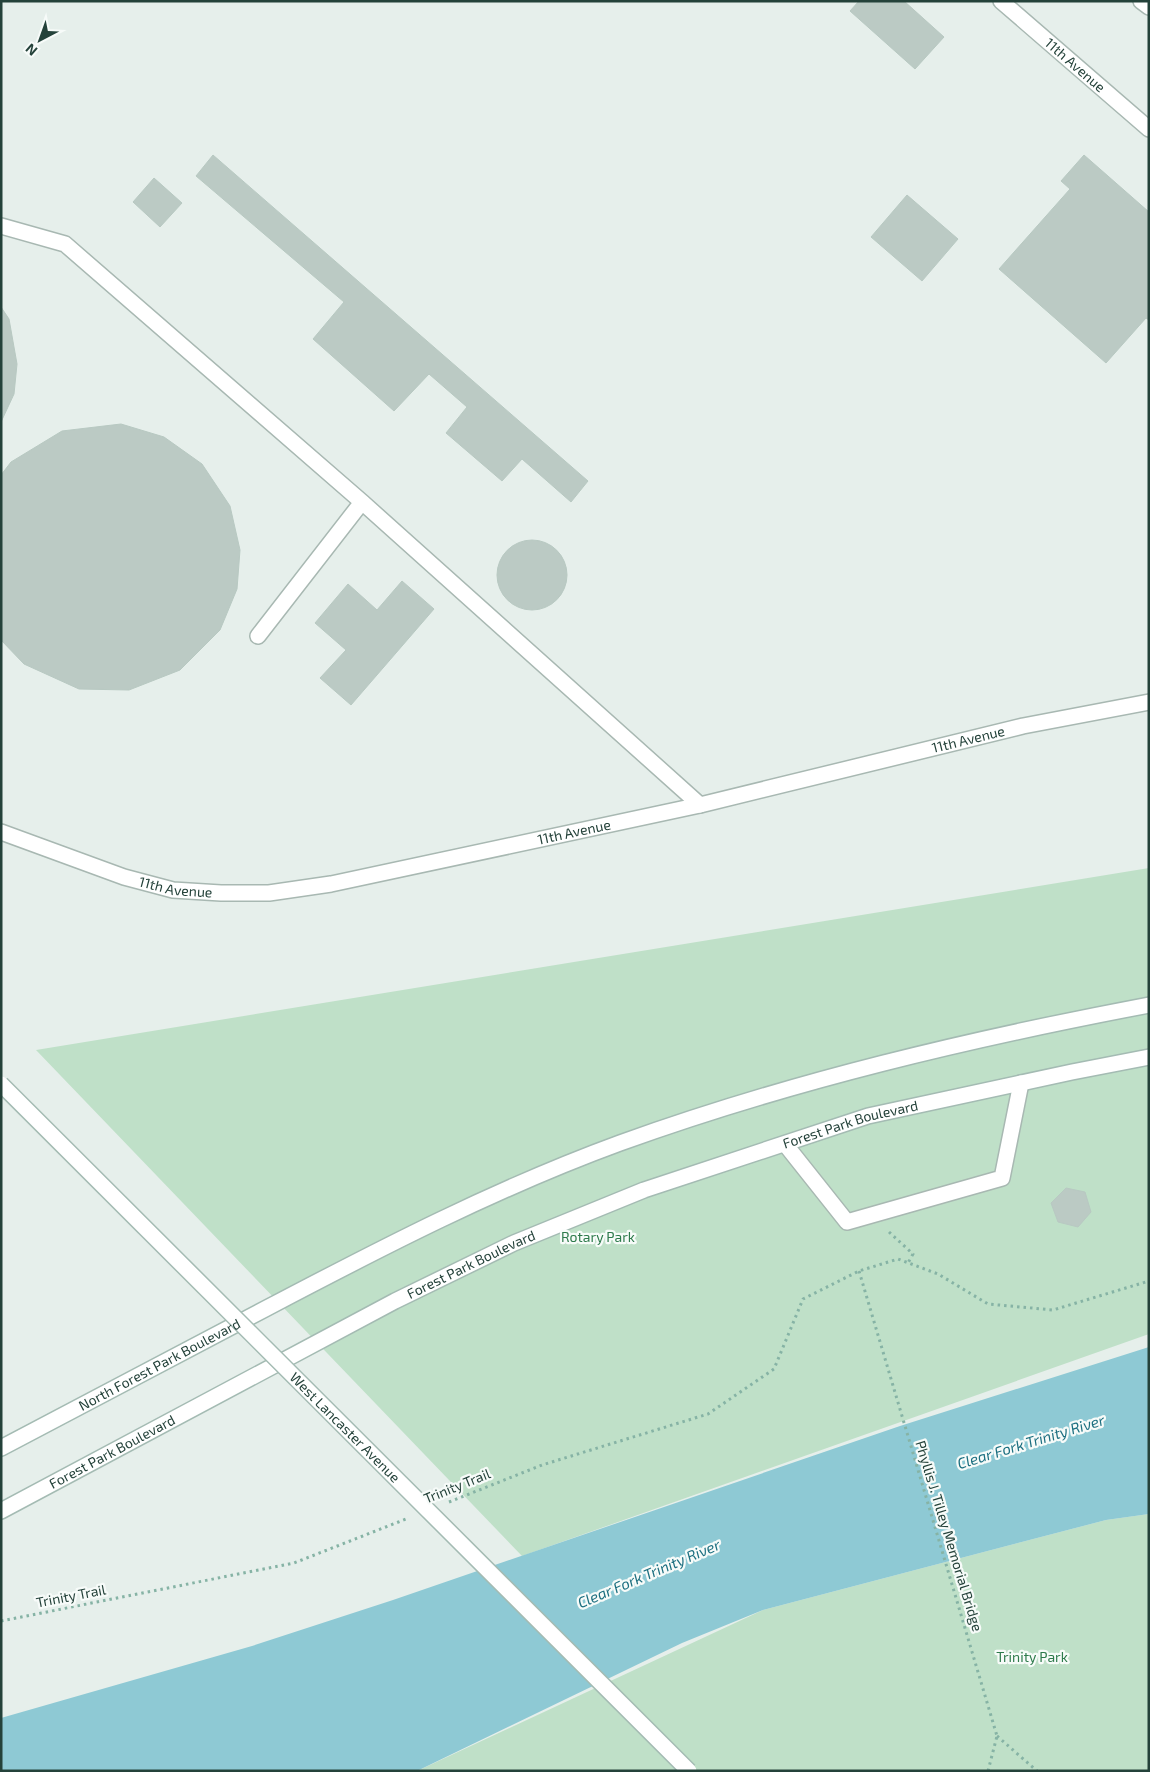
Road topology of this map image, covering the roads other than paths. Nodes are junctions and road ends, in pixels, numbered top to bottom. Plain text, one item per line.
1 (1001, 1) edge
2 (1142, 1) edge
3 (1149, 7) edge
4 (1149, 129) edge
5 (1, 226) edge
6 (362, 502) junction
7 (258, 636) dead end
8 (1149, 702) edge
9 (700, 805) junction
10 (1, 832) edge
11 (1149, 1005) edge
12 (1149, 1057) edge
13 (1021, 1083) junction
14 (1, 1084) edge
15 (785, 1144) junction
16 (1, 1448) edge
17 (1, 1512) edge
18 (689, 1771) edge

1 - 4 main road, 11th Avenue
2 - 3 main road
5 - 6 main road
6 - 7 main road
6 - 9 main road
8 - 9 main road, 11th Avenue
9 - 10 main road, 11th Avenue
11 - 16 main road, North Forest Park Boulevard
12 - 13 main road, Forest Park Boulevard
13 - 15 main road, Forest Park Boulevard
13 - 15 main road
14 - 18 main road, West Lancaster Avenue, bridge
15 - 17 main road, Forest Park Boulevard

